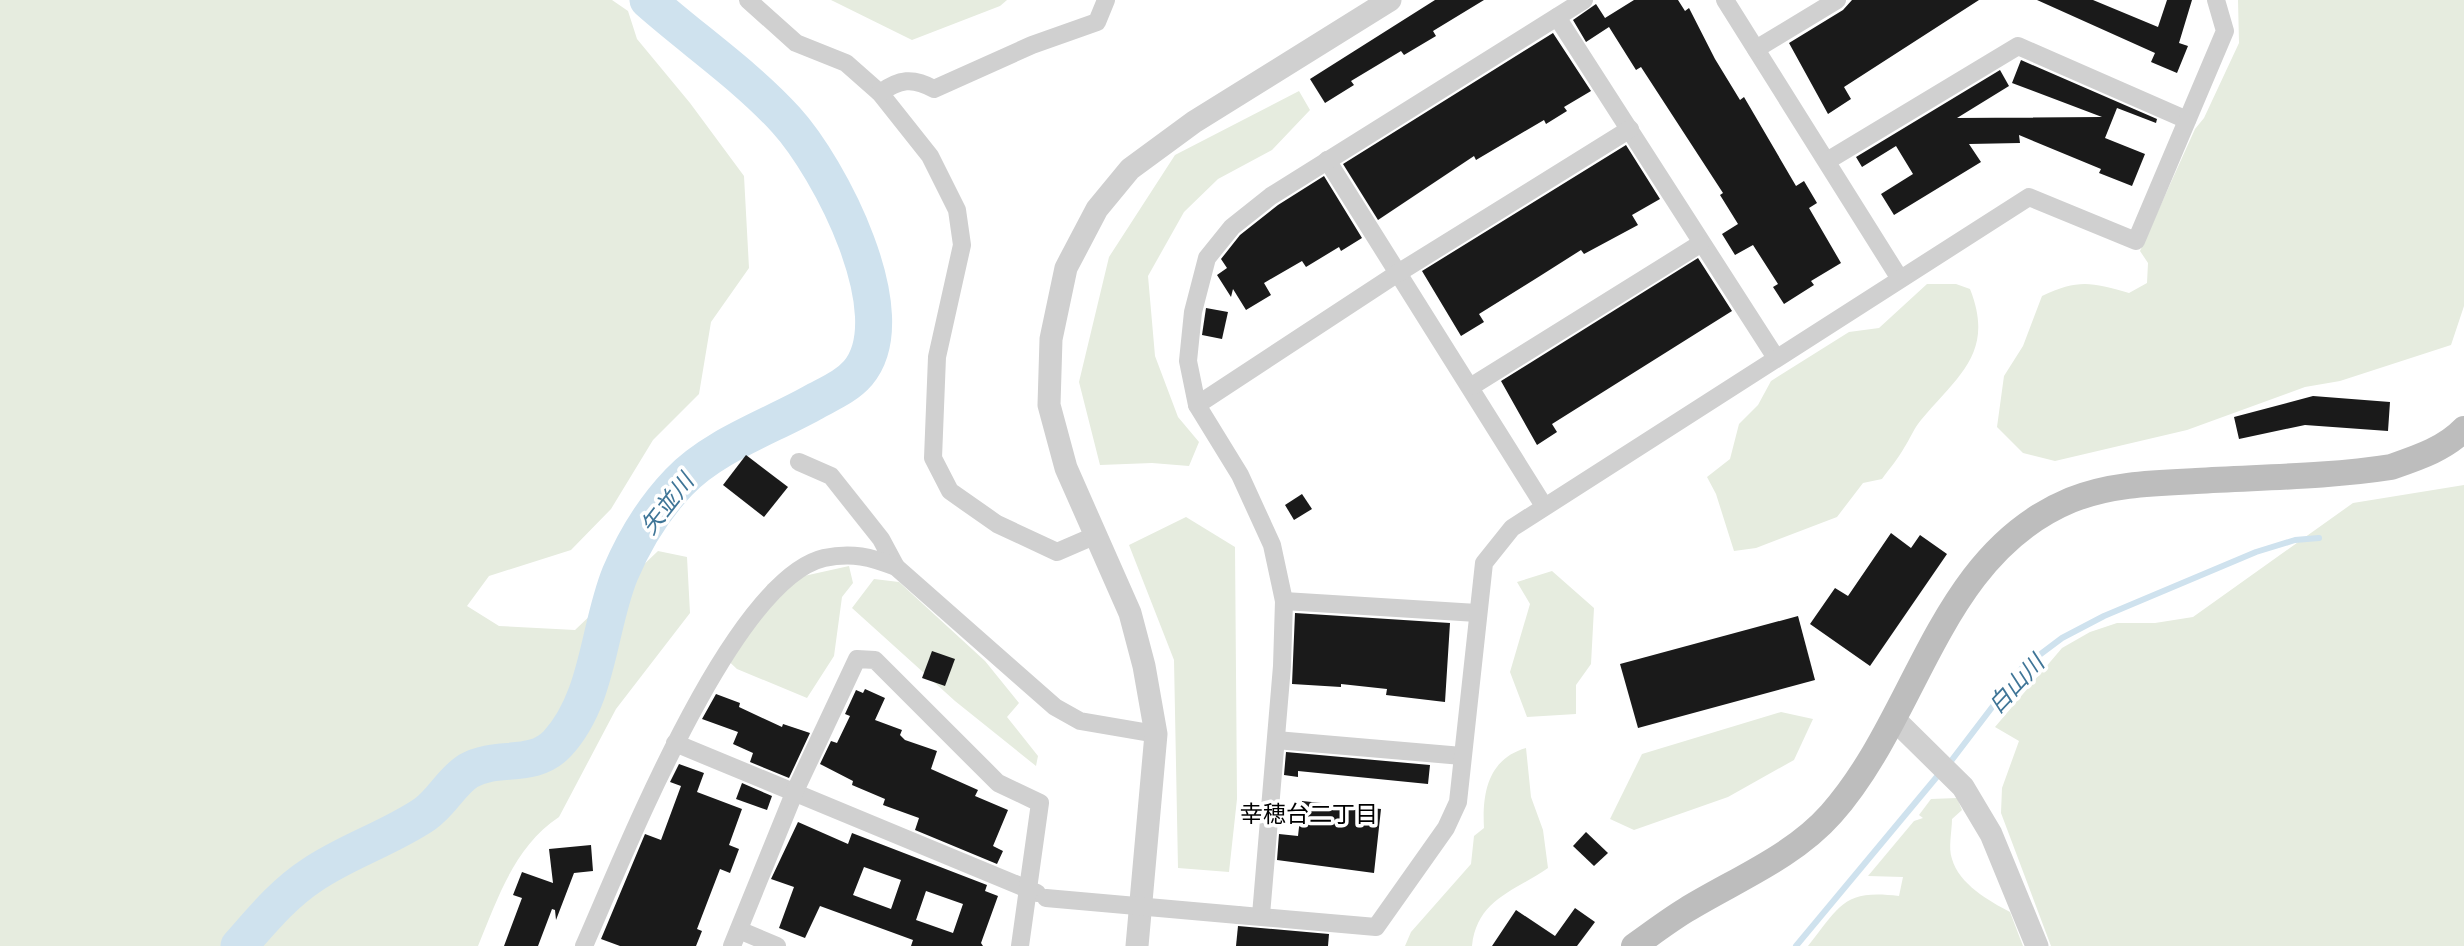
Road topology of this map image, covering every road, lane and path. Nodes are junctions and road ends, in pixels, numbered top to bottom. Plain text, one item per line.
1 (748, 0) edge
2 (1106, 0) edge
3 (1390, 0) edge
4 (1584, 0) edge
5 (1725, 0) edge
6 (1837, 0) edge
7 (2216, 0) edge
8 (1557, 17) junction
9 (1756, 49) junction
10 (880, 93) junction
11 (2187, 120) junction
12 (1630, 129) junction
13 (1327, 160) junction
14 (1828, 161) junction
15 (1700, 244) junction
16 (1398, 273) junction
17 (1900, 279) junction
18 (1776, 358) junction
19 (1472, 386) junction
20 (1198, 405) junction
21 (2464, 429) edge
22 (799, 462) dead end
23 (1544, 506) junction
24 (1094, 537) junction
25 (896, 567) junction
26 (1283, 601) junction
27 (1477, 613) junction
28 (1894, 719) junction
29 (1156, 734) junction
30 (1276, 740) junction
31 (675, 743) junction
32 (1462, 756) junction
33 (795, 791) junction
34 (1029, 890) junction
35 (1261, 915) junction
36 (736, 938) edge
37 (584, 946) edge
38 (777, 946) edge
39 (1020, 946) edge
40 (1137, 946) edge
41 (1634, 946) edge
42 (2037, 946) edge

1 - 10 street
2 - 10 street
3 - 24 street
4 - 8 street
5 - 9 street
6 - 9 street
7 - 11 street
8 - 12 street
8 - 13 street
9 - 14 street
10 - 24 street
11 - 14 street
11 - 17 street
12 - 15 street
12 - 16 street
13 - 16 street
13 - 20 street
14 - 17 street
15 - 18 street
15 - 19 street
16 - 19 street
16 - 20 street
17 - 18 street
18 - 23 street
19 - 23 street
20 - 26 street
21 - 28 main road
22 - 25 street
23 - 27 street
24 - 29 street
25 - 29 street
25 - 31 street
26 - 27 street
26 - 30 street
27 - 32 street
28 - 41 main road
28 - 42 street
29 - 40 street
30 - 32 street
30 - 35 street
31 - 33 street
31 - 37 street
32 - 35 street
33 - 34 street
33 - 34 street
33 - 36 street
34 - 35 street, bridge
34 - 39 street
36 - 38 street

